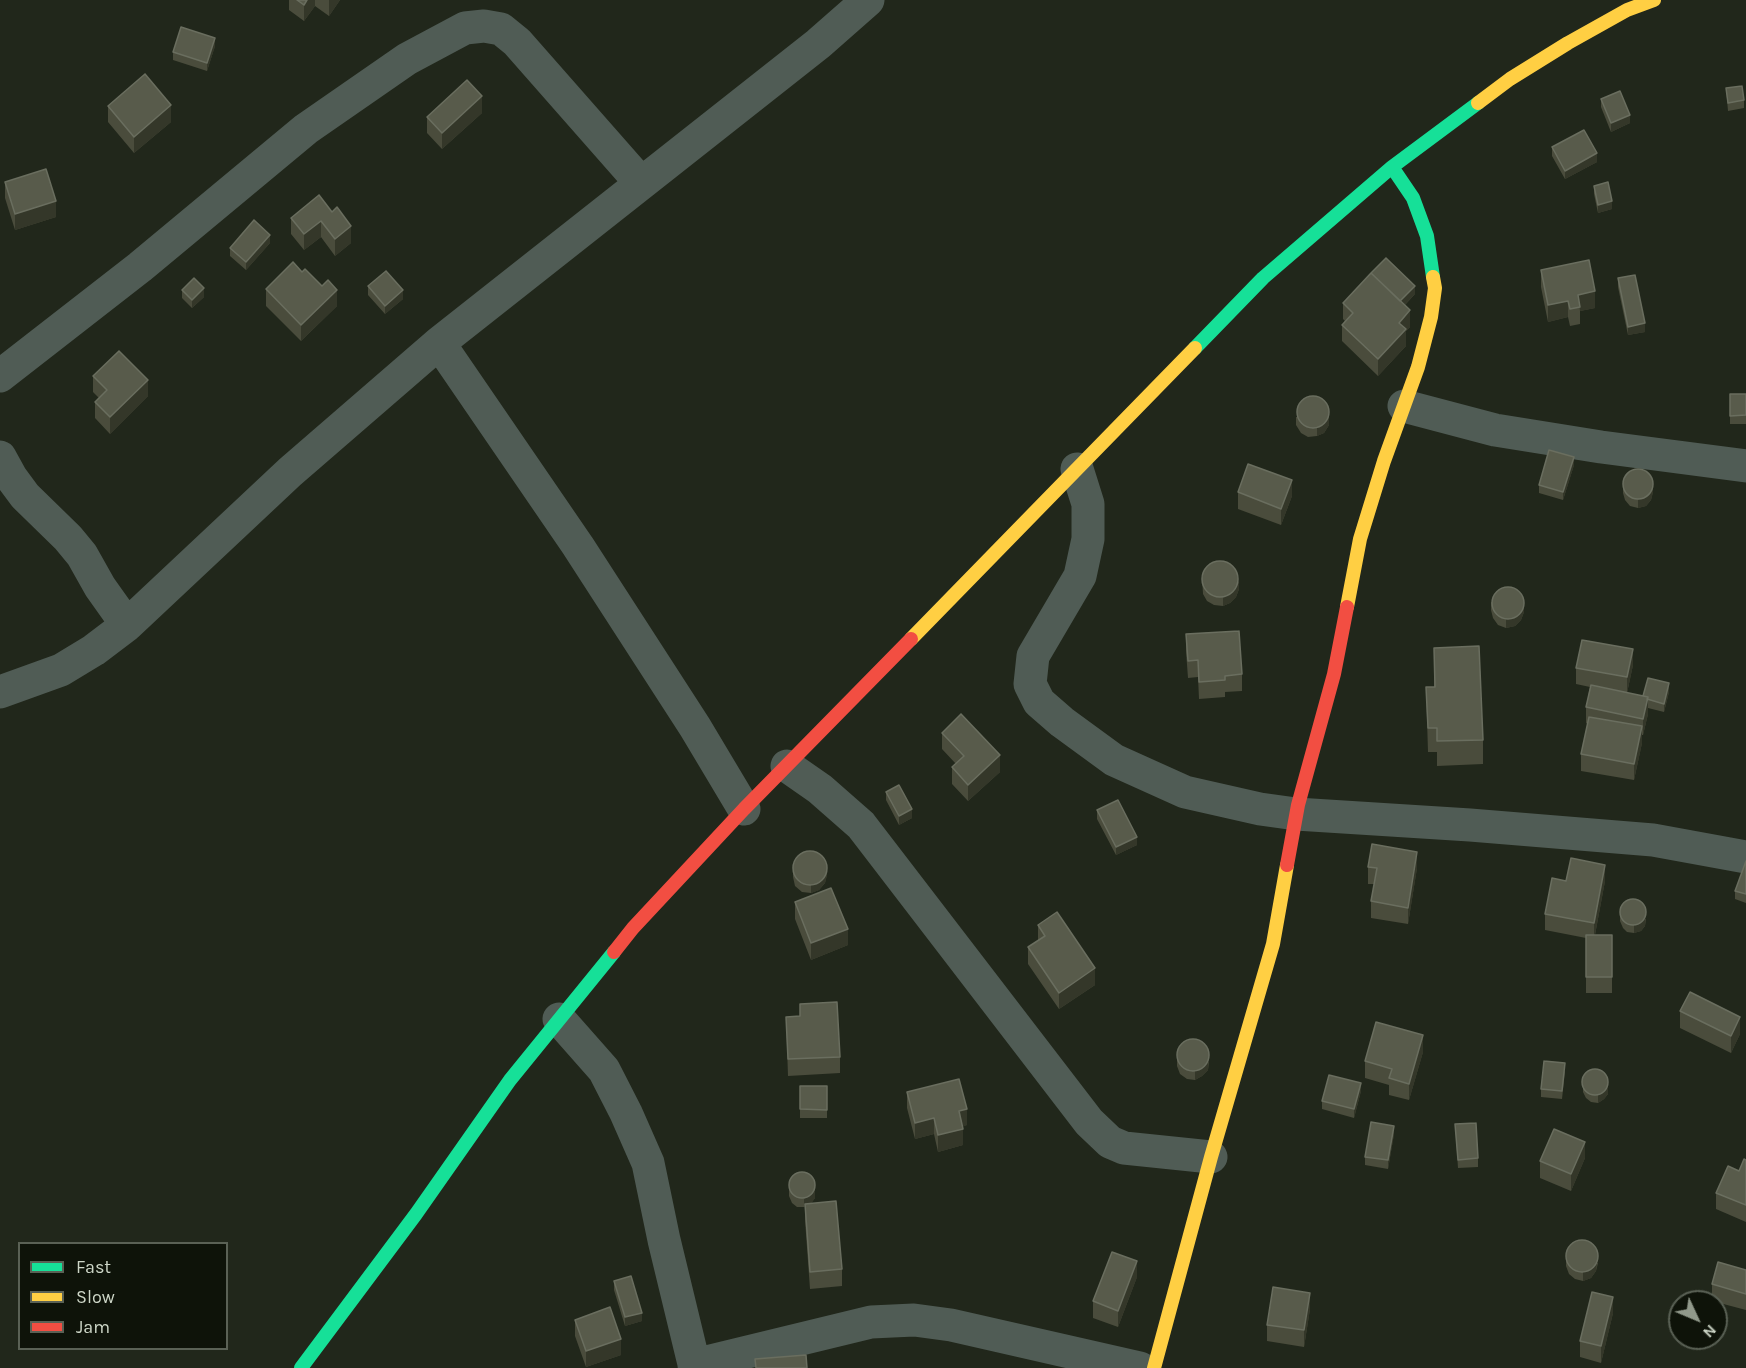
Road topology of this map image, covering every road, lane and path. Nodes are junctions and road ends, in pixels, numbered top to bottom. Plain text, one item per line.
1 (868, 0) edge
2 (1654, 0) edge
3 (1392, 167) junction
4 (641, 183) junction
5 (439, 343) junction
6 (0, 376) edge
7 (1404, 406) junction
8 (0, 457) edge
9 (1746, 466) edge
10 (1077, 469) junction
11 (127, 625) junction
12 (0, 692) edge
13 (787, 766) junction
14 (744, 809) junction
15 (1296, 814) junction
16 (1746, 856) edge
17 (559, 1019) junction
18 (1211, 1157) junction
19 (694, 1367) edge
20 (301, 1368) edge
21 (1140, 1368) edge
22 (1154, 1368) edge

1 - 4 street
2 - 3 street
3 - 7 street
3 - 10 street
4 - 5 street
4 - 6 street
5 - 11 street
5 - 14 street
7 - 9 street
7 - 15 street
8 - 11 street
10 - 13 street
10 - 15 street
11 - 12 street
13 - 14 street
13 - 18 street
14 - 17 street
15 - 16 street
15 - 18 street
17 - 19 street
17 - 20 street
18 - 22 street
19 - 21 street

